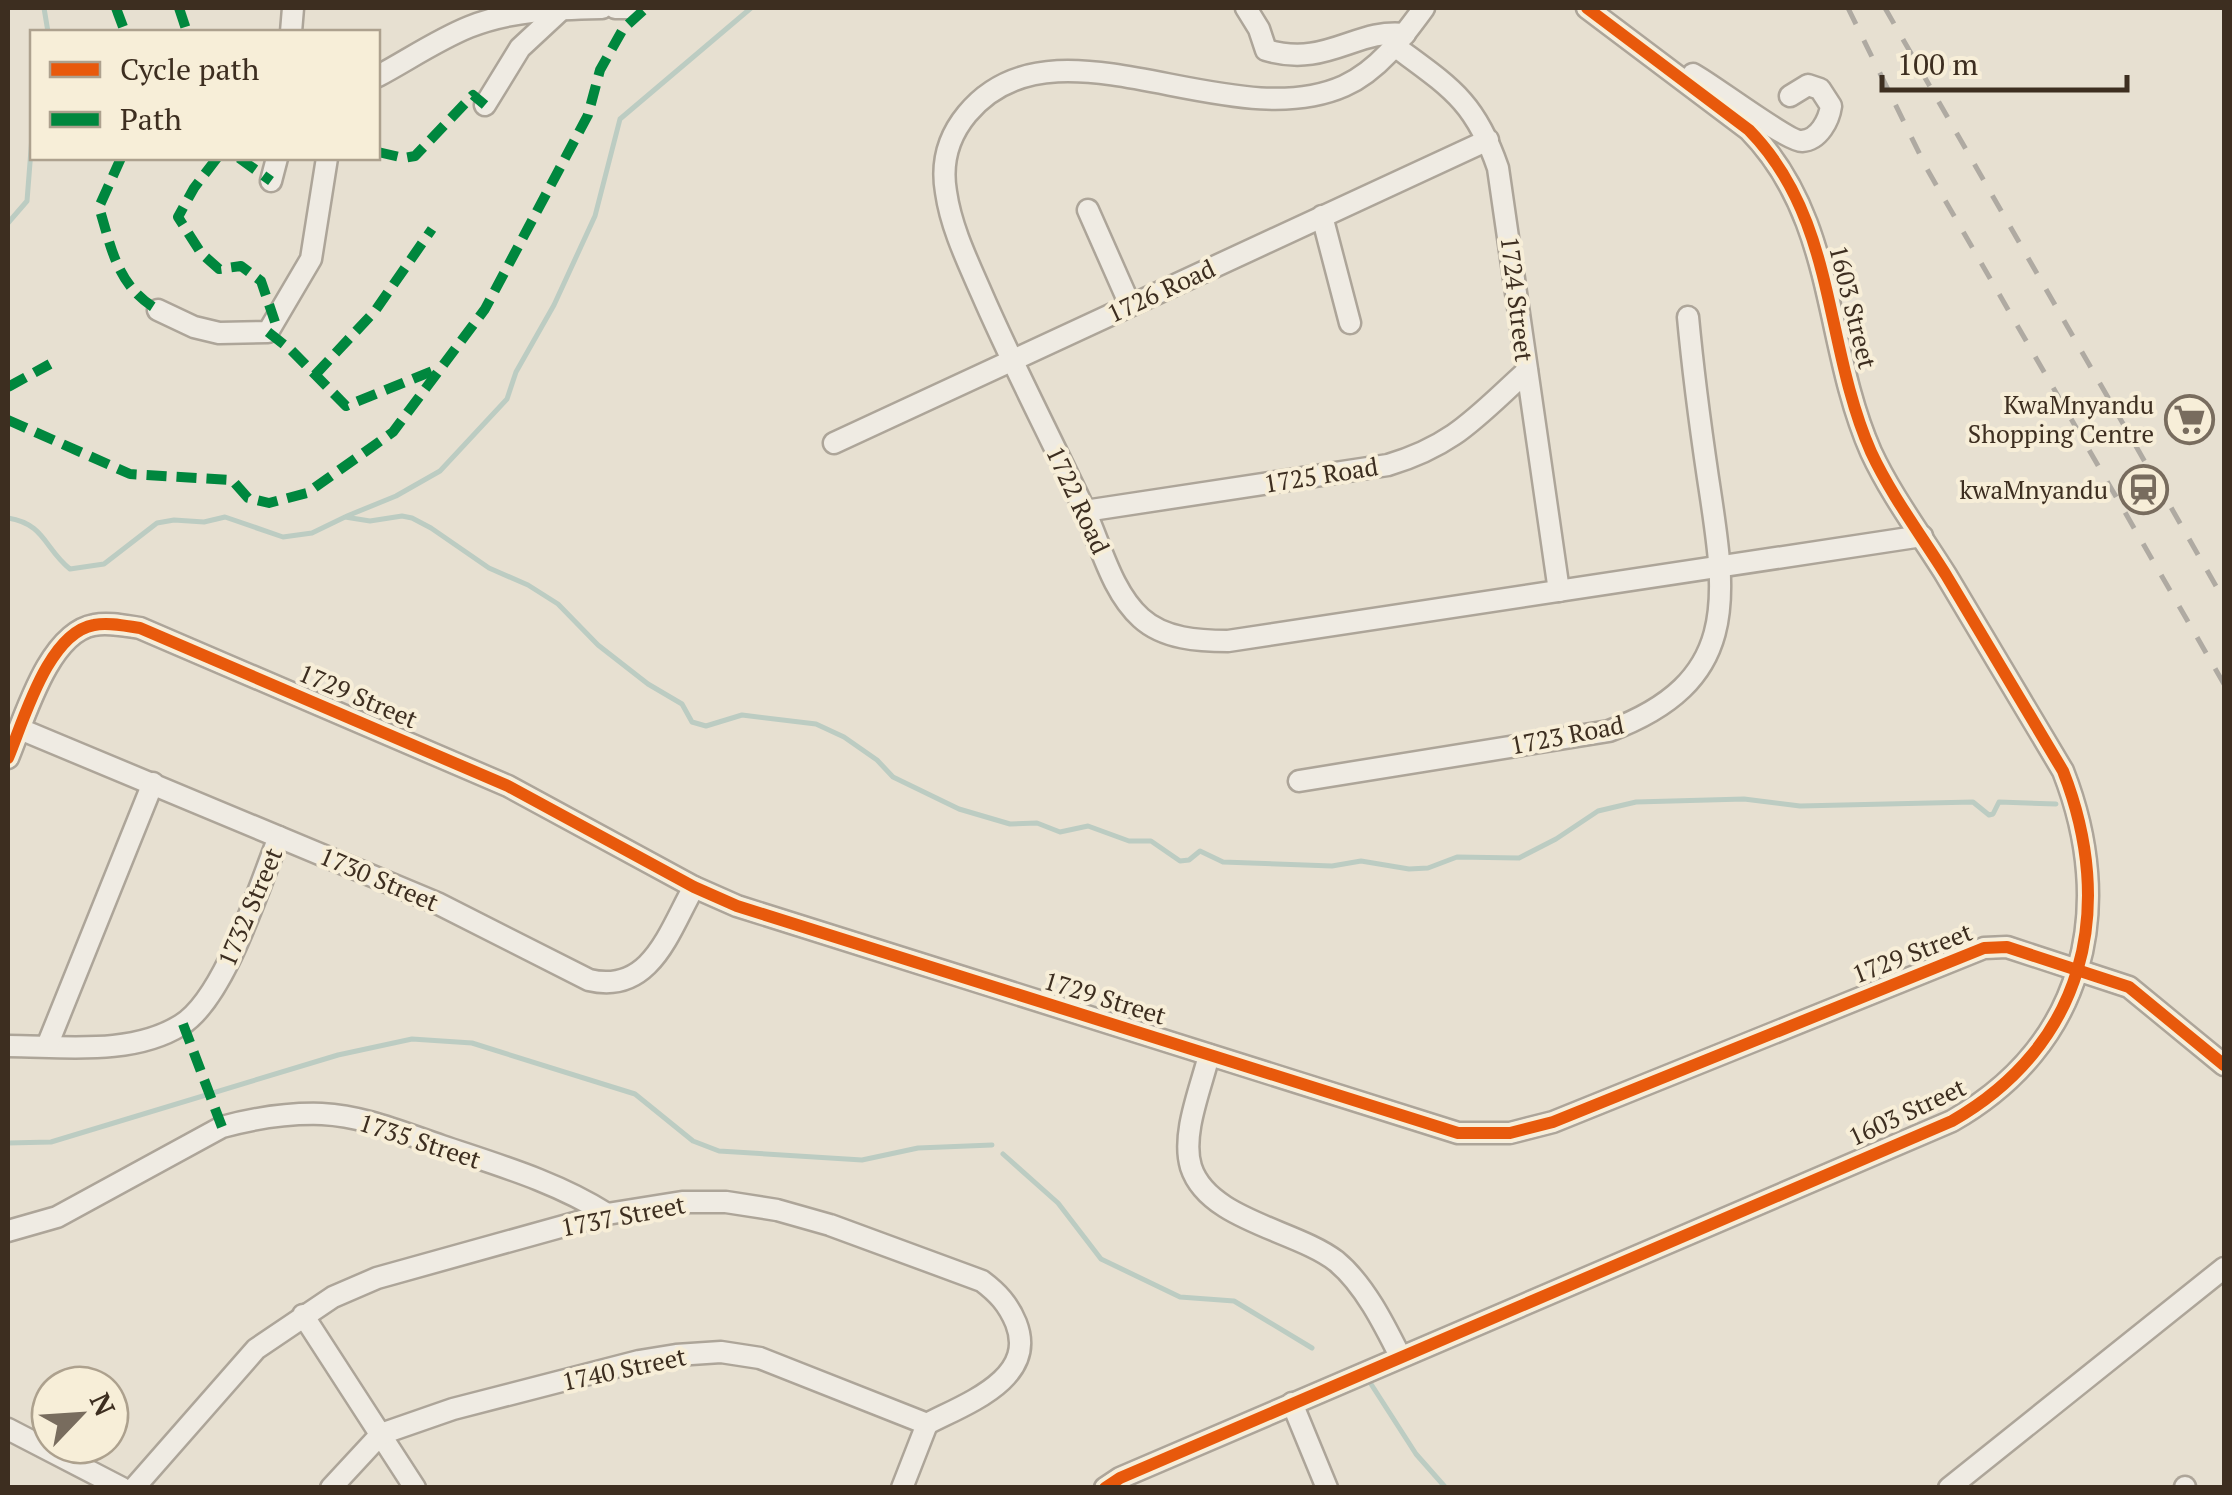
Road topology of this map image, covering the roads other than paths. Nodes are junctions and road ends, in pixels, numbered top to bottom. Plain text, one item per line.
1 (602, 8) edge
2 (615, 8) edge
3 (629, 8) edge
4 (1246, 8) edge
5 (1424, 8) edge
6 (562, 9) edge
7 (1597, 11) edge
8 (1400, 40) junction
9 (1659, 60) junction
10 (380, 75) edge
11 (1790, 96) dead end
12 (486, 105) dead end
13 (1488, 140) junction
14 (276, 160) edge
15 (326, 160) edge
16 (271, 181) dead end
17 (1088, 210) dead end
18 (1322, 216) junction
19 (1130, 305) junction
20 (158, 310) dead end
21 (1688, 317) dead end
22 (1350, 323) dead end
23 (1011, 361) junction
24 (1527, 371) junction
25 (834, 443) dead end
26 (1085, 511) junction
27 (1922, 536) junction
28 (1722, 568) junction
29 (1559, 591) junction
30 (20, 729) junction
31 (8, 758) edge
32 (1298, 781) dead end
33 (153, 783) junction
34 (279, 837) junction
35 (694, 886) junction
36 (2078, 969) junction
37 (8, 1046) edge
38 (47, 1046) junction
39 (1209, 1055) junction
40 (2224, 1065) edge
41 (607, 1214) junction
42 (8, 1231) edge
43 (2224, 1268) edge
44 (303, 1316) junction
45 (1400, 1356) junction
46 (1292, 1403) junction
47 (927, 1424) junction
48 (8, 1429) edge
49 (382, 1434) junction
50 (122, 1488) edge
51 (134, 1488) edge
52 (332, 1488) edge
53 (415, 1488) edge
54 (902, 1488) edge
55 (1105, 1488) edge
56 (1326, 1488) edge
57 (1948, 1488) edge

1 - 6 street
2 - 3 street
4 - 8 street
5 - 8 street, 1722 Road
6 - 10 street
6 - 12 street
7 - 9 street, 1603 Street
8 - 13 street, 1724 Street
8 - 23 street, 1722 Road
9 - 11 street
9 - 27 street, 1603 Street
13 - 18 street, 1726 Road
13 - 24 street, 1724 Street
14 - 16 street
15 - 20 street
17 - 19 street
18 - 19 street, 1726 Road
18 - 22 street
19 - 23 street, 1726 Road
21 - 28 street, 1723 Road
23 - 25 street, 1726 Road
23 - 26 street, 1722 Road
24 - 26 street, 1725 Road
24 - 29 street, 1724 Street
26 - 29 street, 1722 Road
27 - 28 street, 1722 Road
27 - 36 street, 1603 Street
28 - 29 street, 1722 Road
28 - 32 street, 1723 Road
30 - 31 street
30 - 33 street, 1730 Street
30 - 35 street, 1729 Street
33 - 34 street, 1730 Street
33 - 38 street
34 - 35 street, 1730 Street
34 - 38 street, 1732 Street
35 - 39 street, 1729 Street
36 - 39 street, 1729 Street
36 - 40 street, 1729 Street
36 - 45 street, 1603 Street
37 - 38 street, 1732 Street
39 - 45 street
41 - 42 street, 1735 Street
41 - 44 street, 1737 Street
41 - 47 street, 1737 Street
43 - 57 street
44 - 49 street
44 - 51 street, 1737 Street
45 - 46 street, 1603 Street
46 - 55 street, 1603 Street
46 - 56 street
47 - 49 street, 1740 Street
47 - 54 street
48 - 50 street
49 - 52 street, 1740 Street
49 - 53 street

